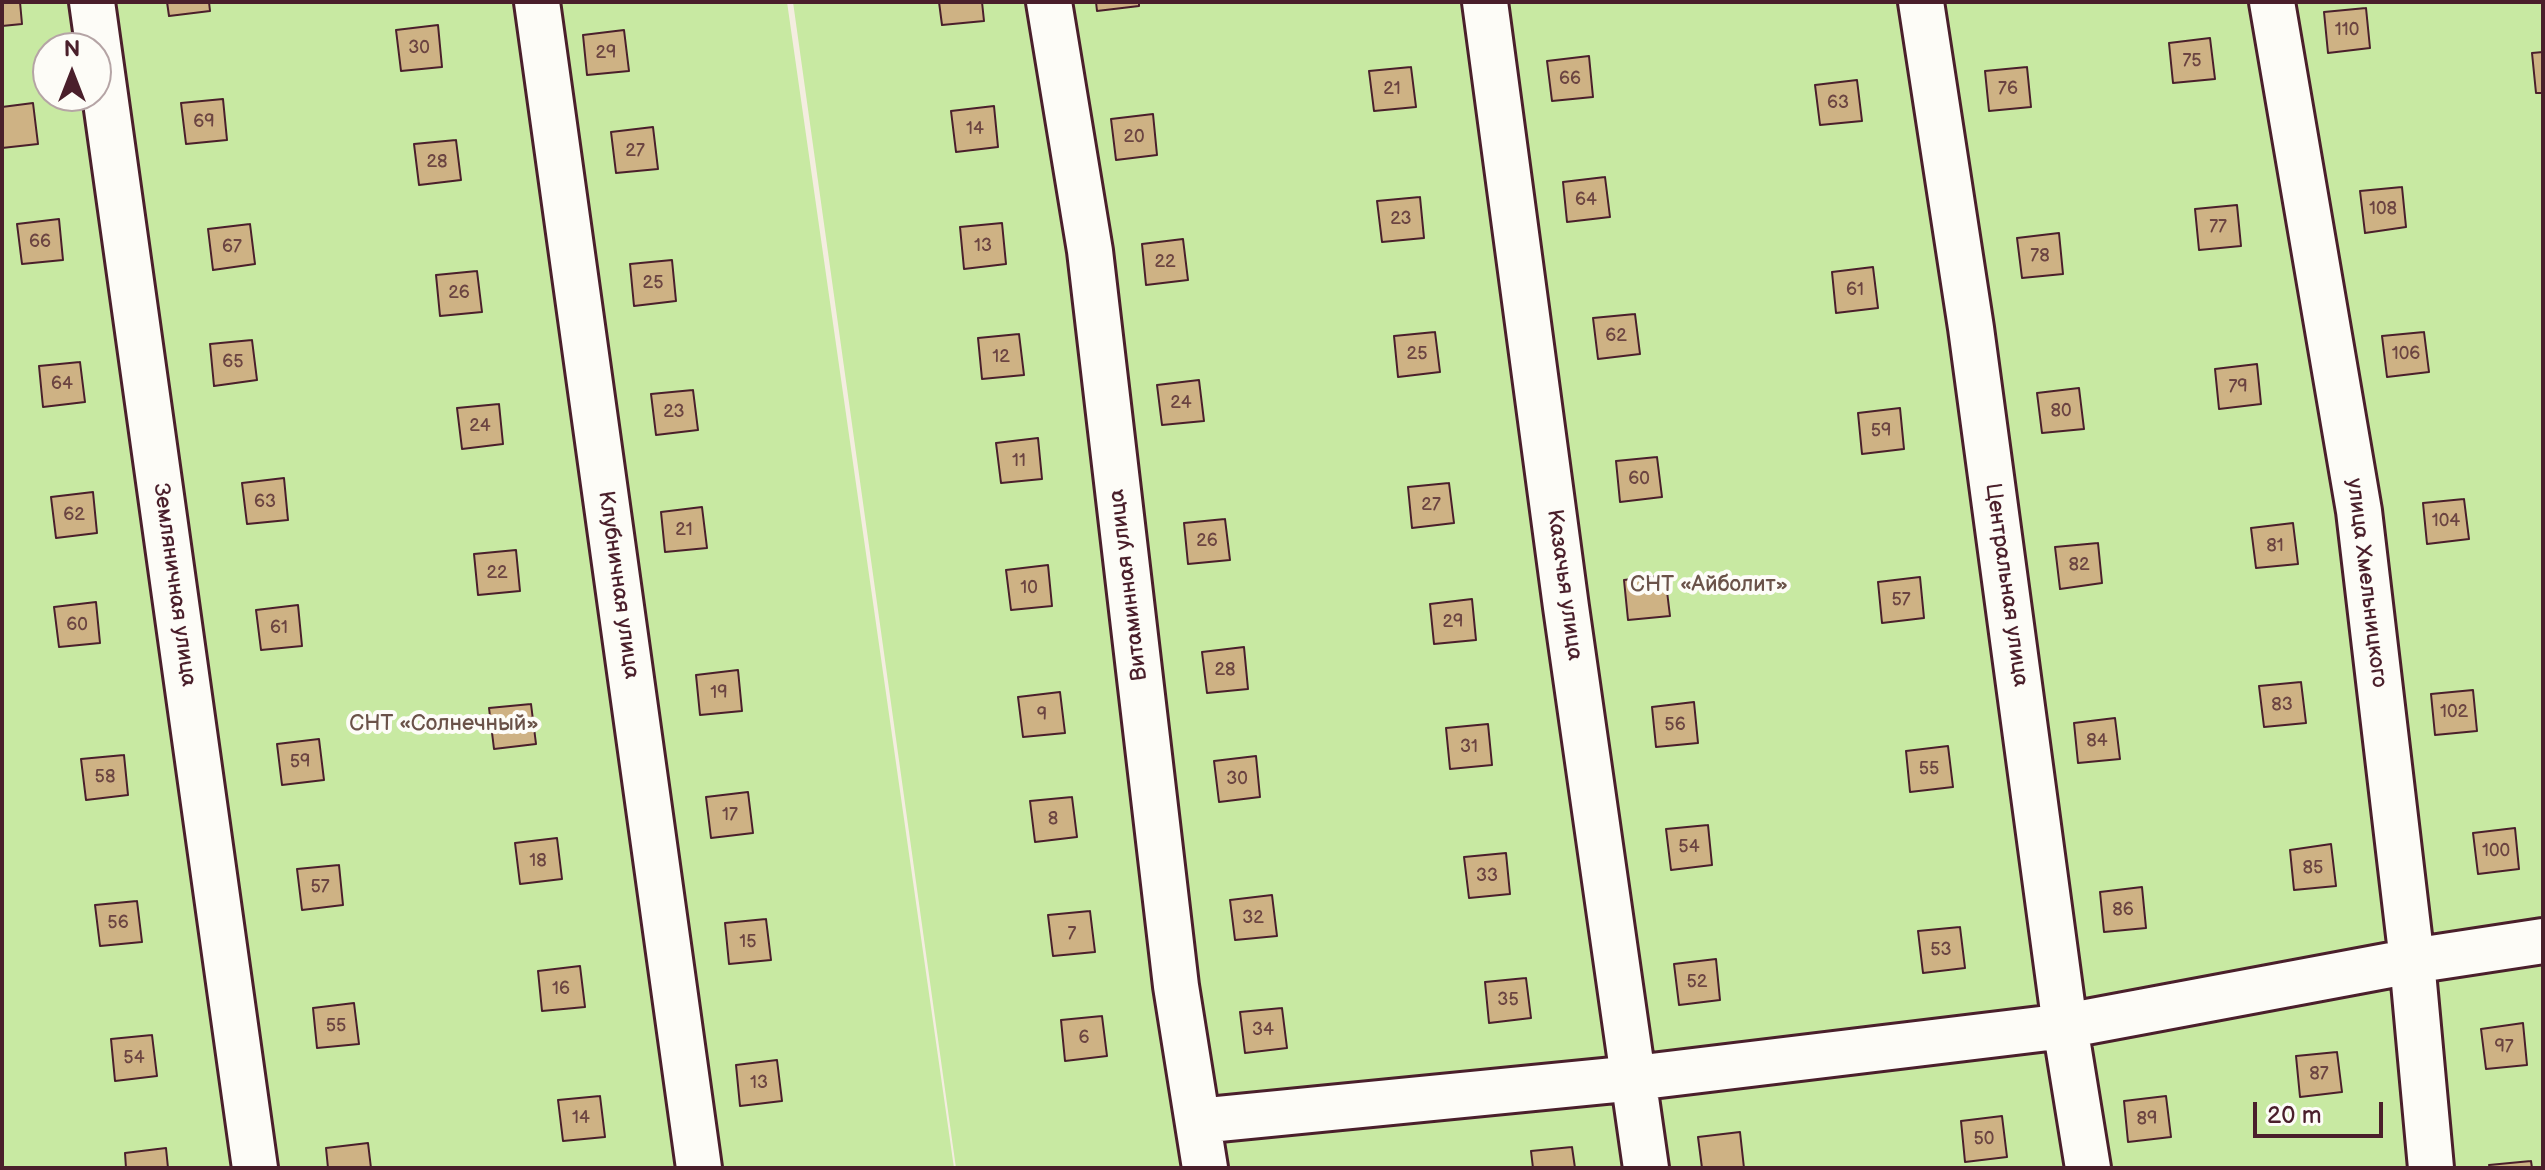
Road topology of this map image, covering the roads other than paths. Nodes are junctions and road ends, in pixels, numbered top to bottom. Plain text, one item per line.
1 (92, 2) edge
2 (537, 2) edge
3 (1049, 2) edge
4 (1485, 2) edge
5 (1921, 2) edge
6 (2272, 2) edge
7 (2543, 941) edge
8 (2412, 961) junction
9 (2065, 1026) junction
10 (1635, 1078) junction
11 (1198, 1121) junction
12 (255, 1168) edge
13 (699, 1168) edge
14 (1205, 1168) edge
15 (1646, 1168) edge
16 (2088, 1168) edge
17 (2431, 1168) edge

1 - 12 street, Земляничная улица
2 - 13 street, Клубничная улица
3 - 11 street, Витаминная улица
4 - 10 street, Казачья улица
5 - 9 street, Центральная улица
6 - 8 street, улица Хмельницкого
7 - 8 street
8 - 9 street
8 - 17 street, улица Хмельницкого
9 - 10 street
9 - 16 street, Центральная улица
10 - 11 street
10 - 15 street, Казачья улица
11 - 14 street, Витаминная улица

